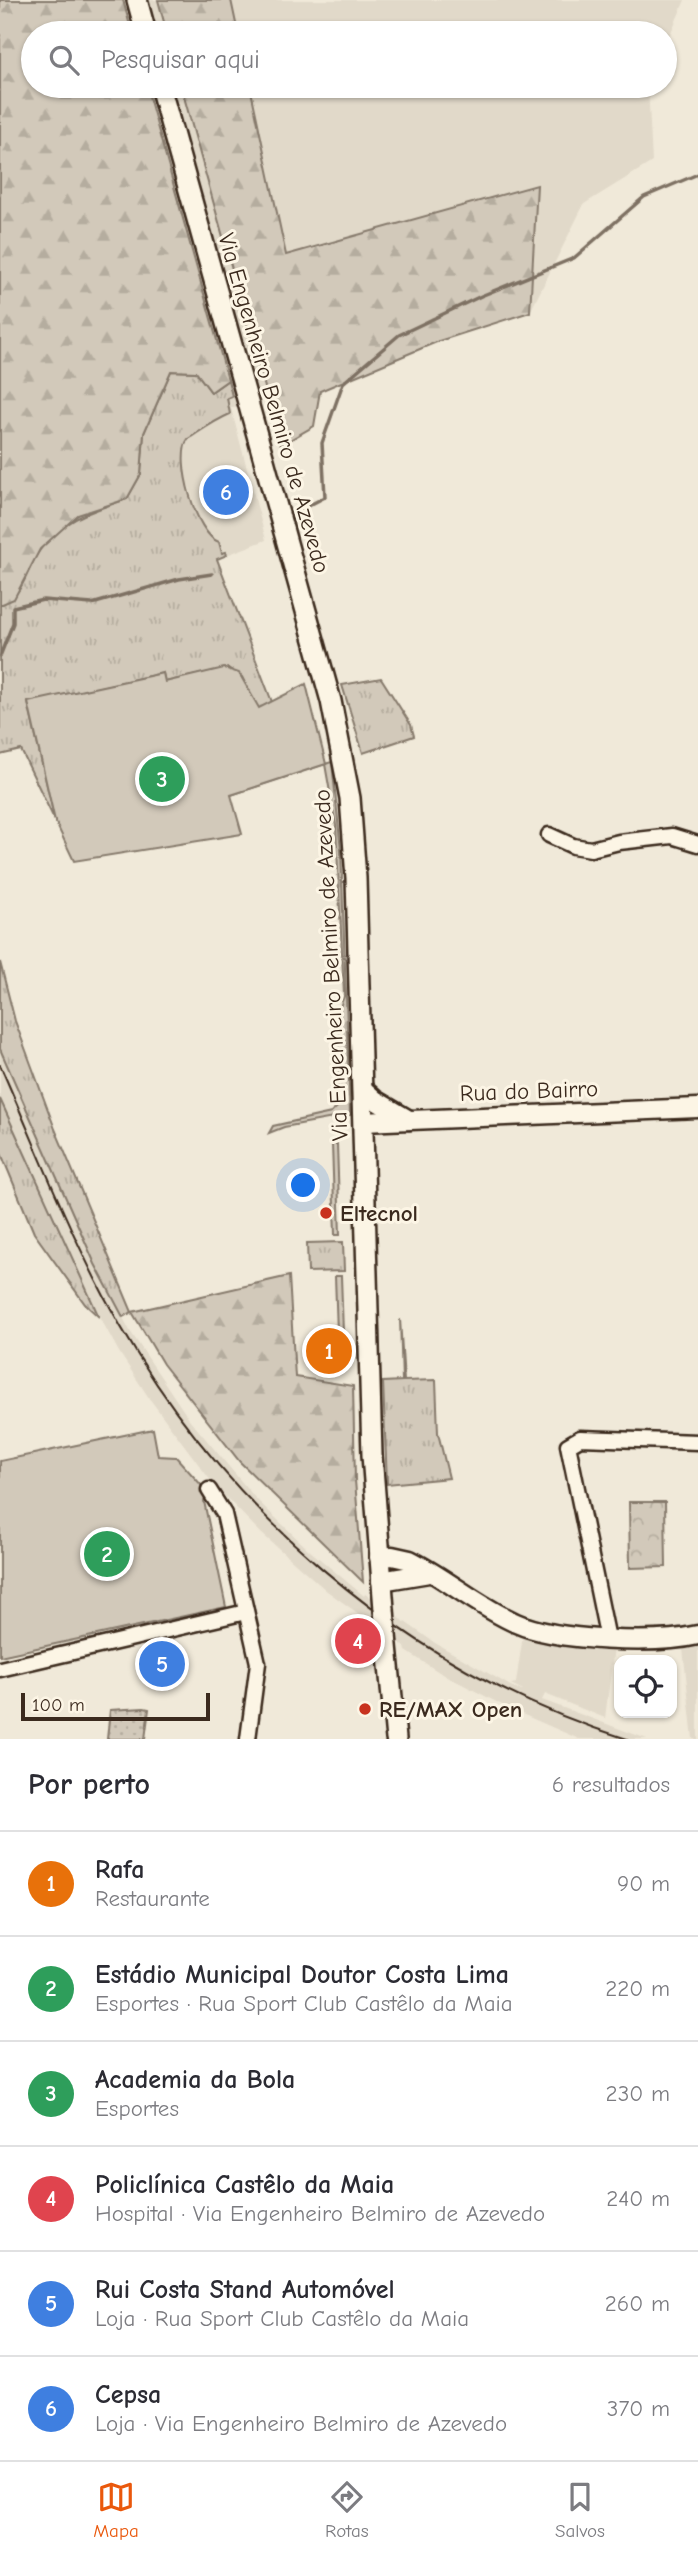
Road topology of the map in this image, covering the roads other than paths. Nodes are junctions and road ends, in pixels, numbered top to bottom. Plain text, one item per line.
1 (137, 0) edge
2 (143, 21) edge
3 (163, 98) edge
4 (549, 835) dead end
5 (698, 844) edge
6 (362, 1088) junction
7 (698, 1108) edge
8 (409, 1120) junction
9 (363, 1122) junction
10 (698, 1442) edge
11 (209, 1490) dead end
12 (379, 1557) junction
13 (429, 1573) junction
14 (381, 1581) junction
15 (246, 1612) junction
16 (698, 1634) edge
17 (608, 1639) junction
18 (0, 1669) edge
19 (248, 1739) edge
20 (396, 1739) edge

1 - 2 main road
3 - 6 main road, Via Engenheiro Belmiro de Azevedo
4 - 5 street
6 - 8 street
6 - 9 main road, Via Engenheiro Belmiro de Azevedo
7 - 8 street, Rua do Bairro
8 - 9 street, Rua do Bairro
9 - 12 main road, Via Engenheiro Belmiro de Azevedo
10 - 17 street
11 - 15 street
12 - 13 street
12 - 14 main road, Via Engenheiro Belmiro de Azevedo
13 - 14 street
13 - 17 street
14 - 20 main road, Via Engenheiro Belmiro de Azevedo, bridge
15 - 18 street
15 - 19 street
16 - 17 street

